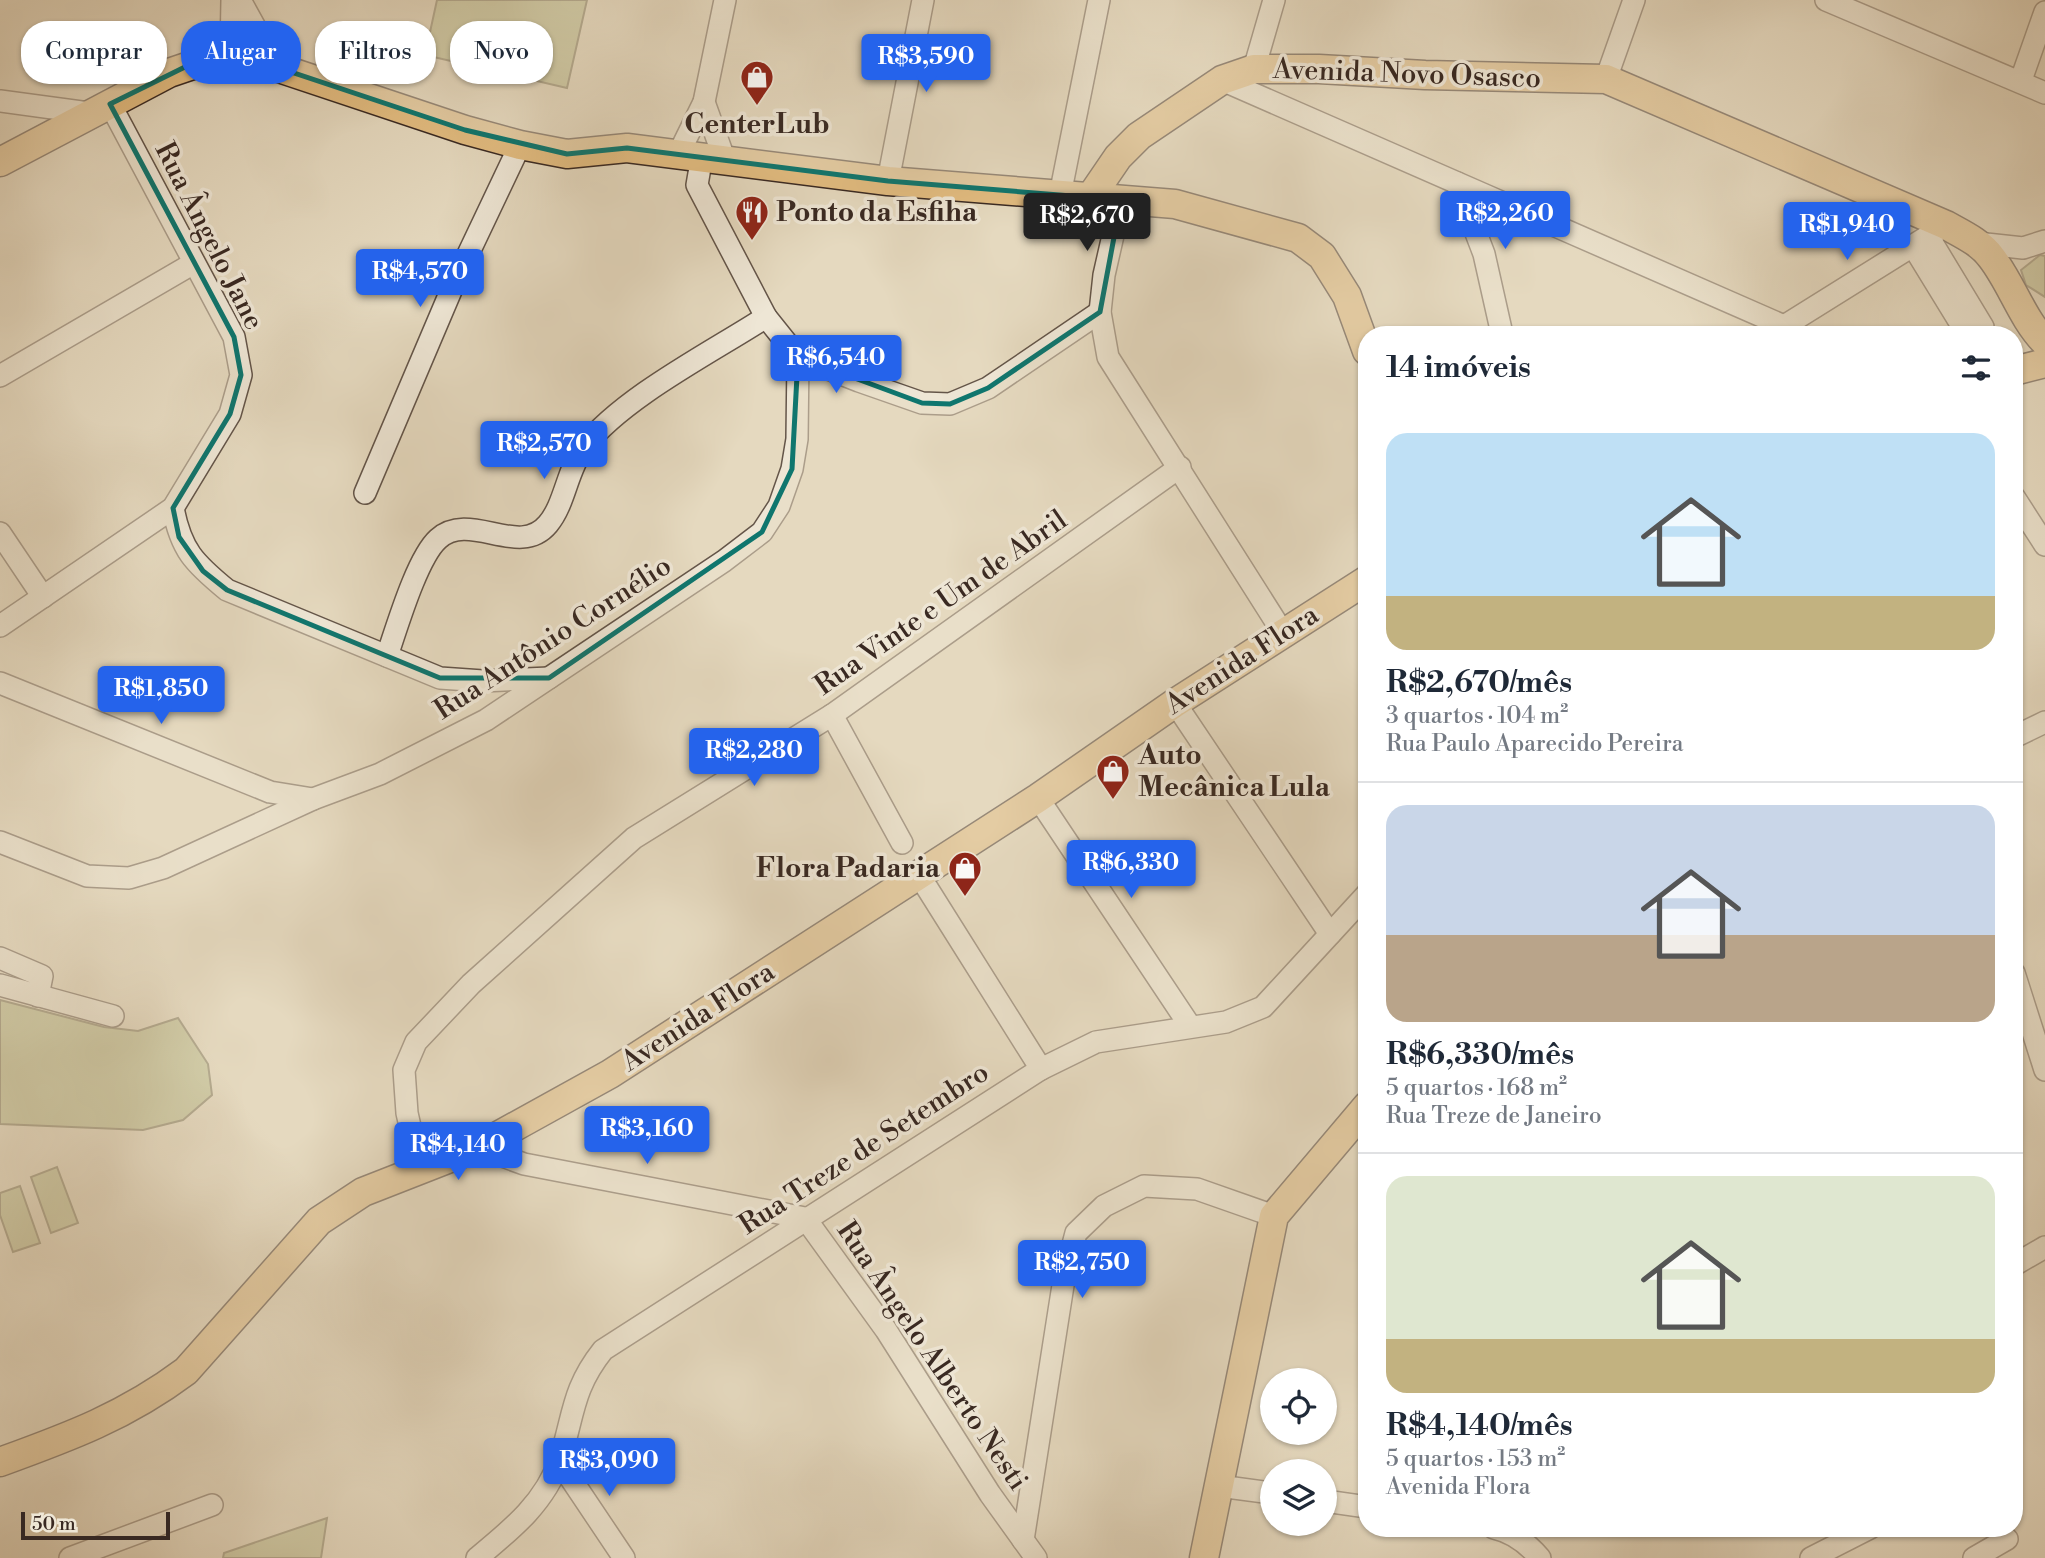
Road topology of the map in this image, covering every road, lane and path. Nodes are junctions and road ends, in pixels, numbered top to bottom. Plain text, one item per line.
1 (232, 0) edge
2 (240, 0) edge
3 (725, 0) edge
4 (923, 0) edge
5 (1099, 0) edge
6 (1274, 0) edge
7 (1634, 0) edge
8 (1826, 0) edge
9 (2045, 12) edge
10 (232, 21) edge
11 (252, 21) edge
12 (181, 68) edge
13 (1255, 69) junction
14 (301, 74) edge
15 (1606, 79) junction
16 (1222, 80) junction
17 (2021, 80) junction
18 (2045, 93) edge
19 (0, 101) edge
20 (704, 102) junction
21 (99, 108) junction
22 (520, 145) junction
23 (701, 156) junction
24 (0, 162) edge
25 (888, 181) junction
26 (1457, 183) junction
27 (1060, 195) junction
28 (1090, 198) junction
29 (1121, 200) junction
30 (1929, 235) junction
31 (2045, 240) edge
32 (1977, 243) junction
33 (194, 262) junction
34 (1100, 312) junction
35 (766, 317) junction
36 (1358, 326) edge
37 (1500, 326) edge
38 (1768, 326) edge
39 (1783, 326) edge
40 (1964, 326) edge
41 (1982, 326) edge
42 (2030, 337) edge
43 (798, 357) junction
44 (2045, 363) edge
45 (2023, 369) edge
46 (0, 376) edge
47 (1180, 467) junction
48 (365, 493) dead end
49 (173, 508) junction
50 (2023, 511) edge
51 (0, 533) edge
52 (2045, 545) edge
53 (1358, 586) edge
54 (43, 597) junction
55 (0, 626) edge
56 (1283, 633) junction
57 (387, 656) junction
58 (549, 678) junction
59 (0, 683) edge
60 (1175, 703) junction
61 (832, 715) junction
62 (2045, 722) edge
63 (2023, 731) edge
64 (313, 799) junction
65 (1038, 799) junction
66 (0, 842) edge
67 (902, 843) dead end
68 (919, 875) junction
69 (1358, 904) edge
70 (1330, 934) junction
71 (0, 958) edge
72 (0, 985) edge
73 (38, 996) junction
74 (2023, 1001) edge
75 (113, 1016) dead end
76 (1190, 1026) junction
77 (1041, 1069) junction
78 (2045, 1070) edge
79 (1358, 1117) edge
80 (478, 1147) junction
81 (420, 1171) junction
82 (1274, 1216) junction
83 (805, 1219) junction
84 (2045, 1247) edge
85 (2023, 1260) edge
86 (559, 1461) junction
87 (0, 1462) edge
88 (1219, 1486) junction
89 (1260, 1491) edge
90 (1337, 1503) edge
91 (212, 1505) dead end
92 (1358, 1506) edge
93 (1515, 1537) edge
94 (1852, 1537) edge
95 (1023, 1540) junction
96 (2009, 1541) edge
97 (70, 1558) edge
98 (477, 1558) edge
99 (624, 1558) edge
100 (1036, 1558) edge
101 (1204, 1558) edge
102 (1540, 1558) edge
103 (1811, 1558) edge
104 (1974, 1558) edge

1 - 10 street
2 - 11 street
3 - 20 street
4 - 25 street
5 - 27 street
6 - 13 street
7 - 15 street
8 - 17 street
9 - 17 street
12 - 21 main road
13 - 15 main road, Avenida Novo Osasco
13 - 16 main road, Avenida Novo Osasco
14 - 22 main road
15 - 30 main road, Avenida Novo Osasco
16 - 26 street
16 - 28 main road, Avenida Novo Osasco
17 - 18 street
19 - 21 street
20 - 23 street
20 - 23 street
21 - 24 main road
21 - 33 street, Rua Ângelo Jane
22 - 23 main road
22 - 48 street
23 - 25 main road
23 - 35 street
25 - 27 main road
26 - 37 street
26 - 38 street
27 - 28 main road
28 - 29 main road
29 - 34 street
29 - 36 main road
30 - 32 main road, Avenida Novo Osasco
30 - 39 street
30 - 40 street
30 - 41 street
31 - 32 street
32 - 42 main road, Avenida Novo Osasco
33 - 46 street
33 - 49 street, Rua Ângelo Jane
34 - 43 street
34 - 47 street
35 - 43 street
35 - 57 street
43 - 58 street, Rua Antônio Cornélio
44 - 45 main road
47 - 56 street
47 - 61 street, Rua Vinte e Um de Abril
49 - 54 street
49 - 57 street
50 - 52 street
51 - 54 street
53 - 56 main road, Avenida Flora
54 - 55 street
56 - 60 main road, Avenida Flora
57 - 58 street
58 - 64 street, Rua Antônio Cornélio
59 - 64 street
60 - 65 main road, Avenida Flora
60 - 70 street
61 - 67 street
61 - 81 street, Rua Vinte e Um de Abril
62 - 63 street
64 - 66 street, Rua Antônio Cornélio
65 - 68 main road, Avenida Flora
65 - 76 street
68 - 77 street
68 - 80 main road, Avenida Flora
69 - 70 street, Rua Treze de Setembro
70 - 76 street, Rua Treze de Setembro
71 - 73 street
72 - 73 street
73 - 75 street
74 - 78 street
76 - 77 street, Rua Treze de Setembro
77 - 83 street, Rua Treze de Setembro
79 - 82 main road
80 - 81 main road, Avenida Flora
80 - 83 street, Rua Ângelo Alberto Nesti
81 - 87 main road, Avenida Flora
82 - 88 main road
82 - 95 street
83 - 86 street, Rua Treze de Setembro
83 - 95 street, Rua Ângelo Alberto Nesti
84 - 85 street
86 - 98 street, Rua Treze de Setembro
86 - 99 street
88 - 89 street
88 - 101 main road
90 - 92 street
91 - 97 street
93 - 102 street
94 - 103 street
95 - 100 street, Rua Ângelo Alberto Nesti
96 - 104 street

